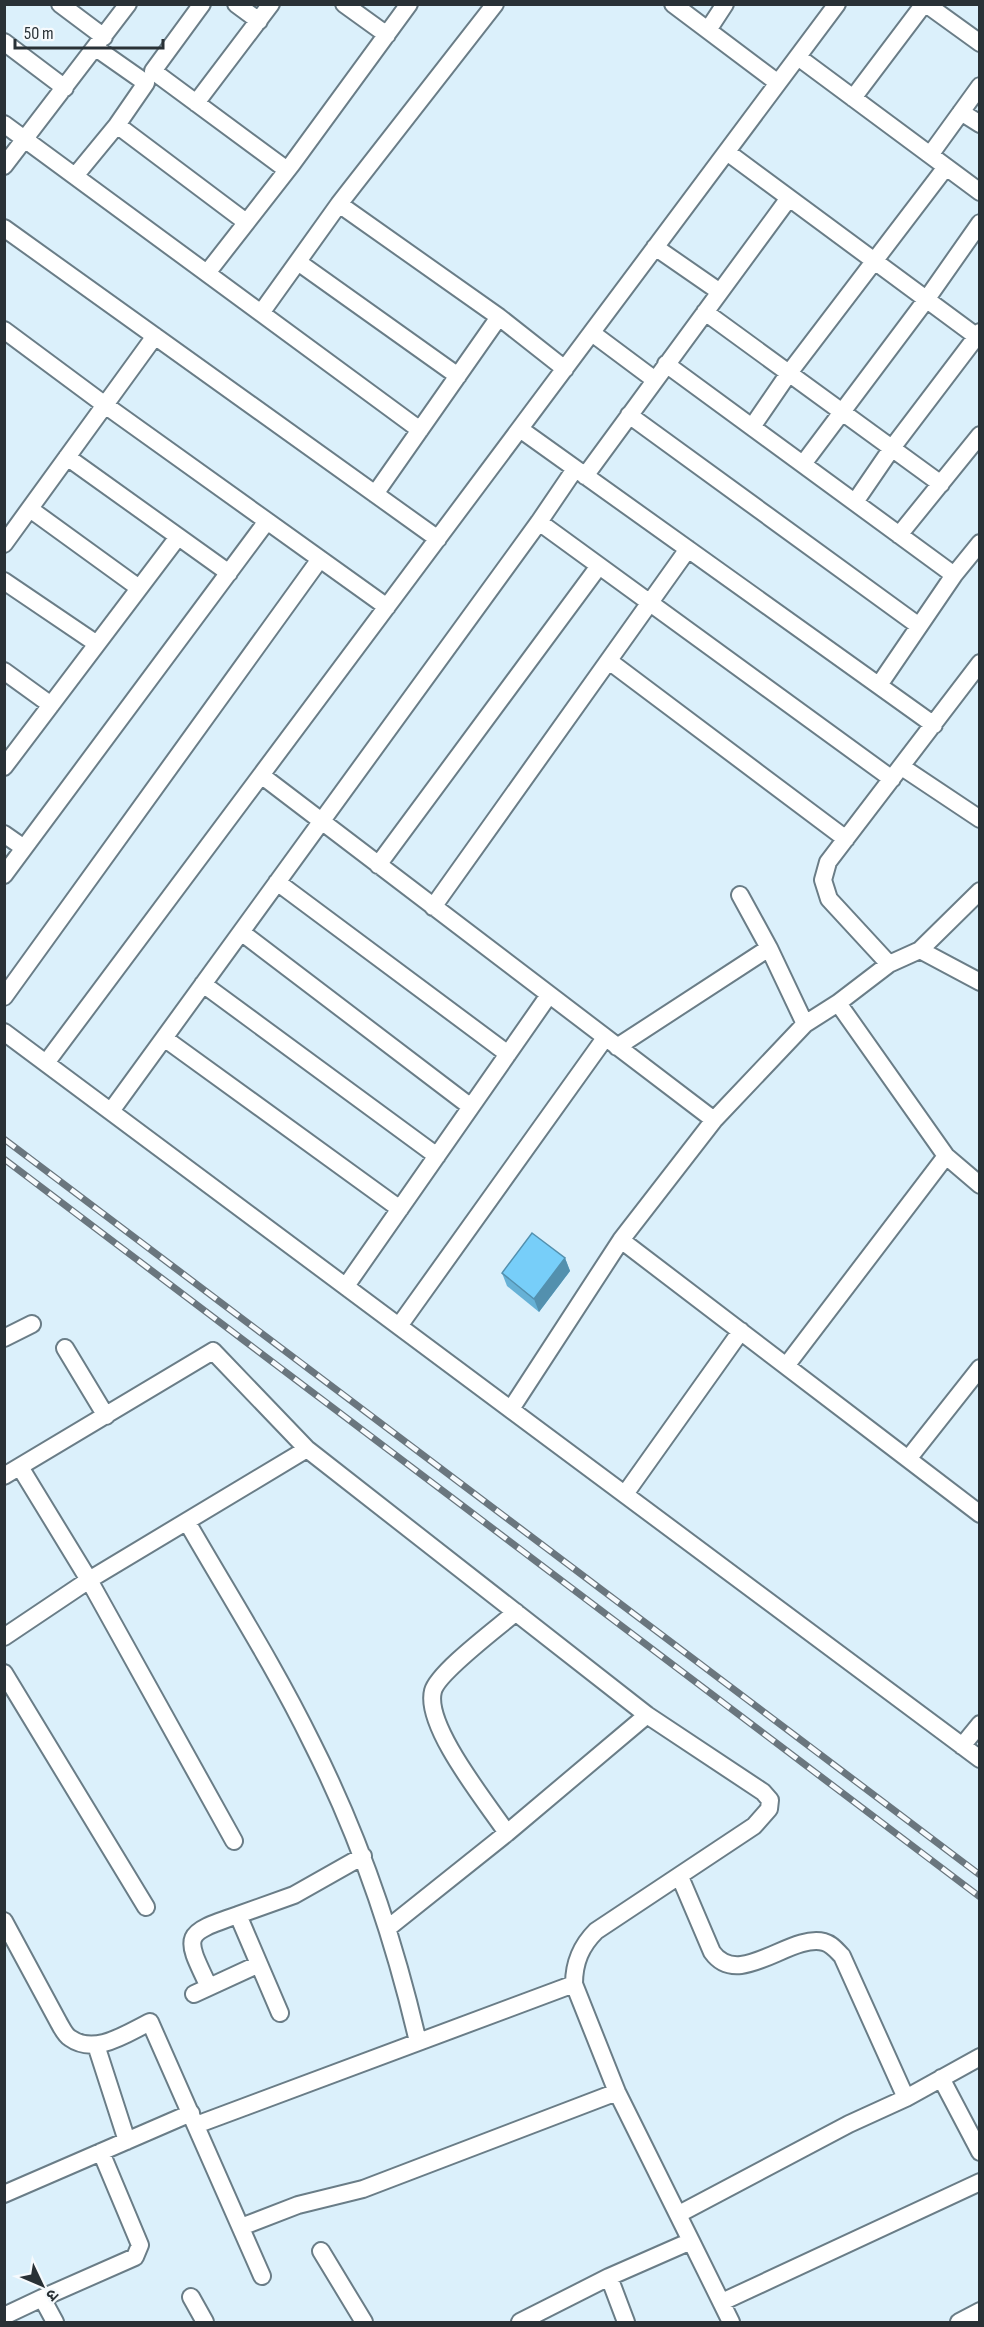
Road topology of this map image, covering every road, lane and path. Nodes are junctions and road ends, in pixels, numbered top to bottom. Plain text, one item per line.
1 (60, 4) edge
2 (128, 4) edge
3 (202, 4) edge
4 (236, 4) edge
5 (271, 4) edge
6 (344, 4) edge
7 (409, 4) edge
8 (495, 4) edge
9 (673, 4) edge
10 (725, 4) edge
11 (837, 4) edge
12 (925, 4) edge
13 (259, 21) junction
14 (708, 30) junction
15 (387, 35) junction
16 (4, 42) edge
17 (100, 43) junction
18 (980, 43) edge
19 (798, 57) junction
20 (778, 83) junction
21 (980, 86) edge
22 (65, 88) junction
23 (853, 98) junction
24 (196, 103) junction
25 (961, 112) junction
26 (4, 124) edge
27 (980, 124) edge
28 (117, 125) junction
29 (25, 139) junction
30 (727, 152) junction
31 (930, 156) junction
32 (4, 166) edge
33 (946, 167) junction
34 (287, 170) junction
35 (75, 176) junction
36 (980, 192) edge
37 (789, 198) junction
38 (339, 204) junction
39 (246, 222) junction
40 (980, 223) edge
41 (4, 228) edge
42 (656, 247) junction
43 (874, 261) junction
44 (298, 262) junction
45 (207, 273) junction
46 (720, 292) junction
47 (926, 300) junction
48 (705, 312) junction
49 (261, 313) junction
50 (500, 317) junction
51 (4, 330) edge
52 (592, 333) junction
53 (155, 336) junction
54 (978, 336) edge
55 (666, 364) junction
56 (565, 369) junction
57 (789, 373) junction
58 (458, 376) junction
59 (655, 380) junction
60 (105, 405) junction
61 (842, 411) junction
62 (629, 415) junction
63 (752, 427) junction
64 (520, 429) junction
65 (420, 430) junction
66 (980, 435) edge
67 (892, 448) junction
68 (67, 457) junction
69 (803, 464) junction
70 (580, 472) junction
71 (941, 484) junction
72 (375, 494) junction
73 (855, 502) junction
74 (30, 509) junction
75 (267, 521) junction
76 (539, 522) junction
77 (900, 535) junction
78 (178, 537) junction
79 (438, 539) junction
80 (980, 543) edge
81 (4, 544) edge
82 (688, 549) junction
83 (320, 559) junction
84 (599, 566) junction
85 (229, 573) junction
86 (954, 575) junction
87 (4, 581) edge
88 (139, 588) junction
89 (649, 604) junction
90 (387, 607) junction
91 (919, 626) junction
92 (97, 645) junction
93 (609, 661) junction
94 (980, 663) edge
95 (4, 671) edge
96 (879, 685) junction
97 (51, 705) junction
98 (934, 724) junction
99 (6, 762) edge
100 (897, 773) junction
101 (261, 775) junction
102 (980, 819) edge
103 (321, 821) junction
104 (4, 834) edge
105 (846, 839) junction
106 (24, 848) junction
107 (378, 865) junction
108 (4, 875) edge
109 (277, 882) junction
110 (980, 891) edge
111 (740, 895) dead end
112 (433, 908) junction
113 (241, 932) junction
114 (769, 948) junction
115 (920, 950) junction
116 (889, 964) junction
117 (980, 982) edge
118 (203, 984) junction
119 (549, 995) junction
120 (4, 997) edge
121 (838, 1003) junction
122 (805, 1023) junction
123 (4, 1032) edge
124 (164, 1038) junction
125 (611, 1042) junction
126 (508, 1054) junction
127 (46, 1063) junction
128 (471, 1107) junction
129 (111, 1111) junction
130 (714, 1120) junction
131 (437, 1156) junction
132 (946, 1156) junction
133 (980, 1185) edge
134 (400, 1209) junction
135 (621, 1240) junction
136 (346, 1286) junction
137 (32, 1324) dead end
138 (399, 1326) junction
139 (741, 1332) junction
140 (4, 1338) edge
141 (64, 1348) dead end
142 (786, 1366) junction
143 (980, 1368) edge
144 (511, 1409) junction
145 (106, 1416) junction
146 (307, 1449) junction
147 (908, 1459) junction
148 (20, 1467) junction
149 (4, 1476) edge
150 (625, 1494) junction
151 (980, 1514) edge
152 (187, 1522) junction
153 (89, 1580) junction
154 (516, 1612) junction
155 (4, 1637) edge
156 (4, 1673) edge
157 (648, 1715) junction
158 (980, 1724) edge
159 (962, 1746) junction
160 (980, 1759) edge
161 (507, 1833) junction
162 (234, 1842) dead end
163 (363, 1856) junction
164 (680, 1877) junction
165 (146, 1907) dead end
166 (238, 1915) junction
167 (4, 1921) edge
168 (388, 1928) junction
169 (259, 1964) junction
170 (574, 1984) junction
171 (280, 2013) dead end
172 (418, 2042) junction
173 (96, 2045) junction
174 (980, 2057) edge
175 (941, 2078) junction
176 (617, 2092) junction
177 (906, 2098) junction
178 (193, 2119) junction
179 (127, 2140) junction
180 (101, 2152) junction
181 (980, 2152) edge
182 (980, 2182) edge
183 (6, 2190) edge
184 (679, 2214) junction
185 (241, 2227) junction
186 (691, 2241) junction
187 (321, 2251) dead end
188 (262, 2276) dead end
189 (609, 2277) junction
190 (191, 2297) dead end
191 (42, 2298) junction
192 (722, 2302) junction
193 (980, 2311) edge
194 (4, 2316) edge
195 (56, 2322) edge
196 (205, 2322) edge
197 (364, 2322) edge
198 (520, 2322) edge
199 (626, 2322) edge
200 (731, 2322) edge
201 (959, 2322) edge

1 - 17 street
2 - 17 street
3 - 24 street
4 - 13 street
5 - 13 street
6 - 15 street
7 - 15 street
8 - 38 street
9 - 14 street
10 - 14 street
11 - 19 street
12 - 18 street
12 - 23 street
13 - 24 street
14 - 20 street
15 - 34 street
16 - 22 street
17 - 22 street
17 - 28 street
19 - 20 street
19 - 23 street
20 - 30 street
21 - 25 street
22 - 29 street
23 - 31 street
24 - 34 street
25 - 27 street
25 - 31 street
26 - 29 street
28 - 35 street
28 - 39 street
29 - 32 street
29 - 35 street
30 - 37 street
30 - 42 street
31 - 33 street
33 - 36 street
33 - 43 street
34 - 39 street
35 - 45 street
37 - 43 street
37 - 46 street
38 - 44 street
38 - 50 street
39 - 45 street
40 - 47 street
41 - 53 street
42 - 46 street
42 - 52 street
43 - 47 street
43 - 57 street
44 - 49 street
44 - 58 street
45 - 49 street
46 - 48 street
47 - 54 street
47 - 61 street
48 - 55 street
48 - 57 street
49 - 65 street
50 - 56 street
50 - 58 street
51 - 60 street
52 - 56 street
52 - 59 street
53 - 60 street
53 - 72 street
54 - 67 street
55 - 59 street
55 - 63 street
56 - 64 street
57 - 61 street
57 - 63 street
58 - 65 street
59 - 62 street
60 - 68 street
60 - 75 street
61 - 67 street
61 - 69 street
62 - 70 street
62 - 91 street
63 - 69 street
64 - 70 street
64 - 79 street
65 - 72 street
66 - 71 street
67 - 71 street
67 - 73 street
68 - 74 street
68 - 78 street
69 - 73 street
70 - 76 street
70 - 82 street
71 - 77 street
72 - 79 street
73 - 77 street
74 - 81 street
74 - 88 street
75 - 83 street
75 - 85 street
76 - 84 street
76 - 103 street
77 - 86 street
78 - 85 street
78 - 88 street
79 - 90 street
80 - 86 street
82 - 89 street
82 - 96 street
83 - 90 street
83 - 120 street
84 - 89 street
84 - 107 street
85 - 106 street
86 - 91 street
87 - 92 street
88 - 92 street
89 - 93 street
89 - 100 street
90 - 101 street
91 - 96 street
92 - 97 street
93 - 105 street
93 - 112 street
94 - 98 street
95 - 97 street
96 - 98 street
97 - 99 street
98 - 100 street
100 - 102 street
100 - 105 street
101 - 103 street
101 - 127 street
103 - 107 street
103 - 109 street
104 - 106 street
105 - 116 street
106 - 108 street
107 - 112 street
109 - 113 street
109 - 126 street
110 - 115 street
111 - 114 street
112 - 119 street
113 - 118 street
113 - 128 street
114 - 122 street
114 - 125 street
115 - 116 street
115 - 117 street
116 - 121 street
118 - 124 street
118 - 131 street
119 - 125 street
119 - 126 street
121 - 122 street
121 - 132 street
122 - 130 street
123 - 127 street
124 - 129 street
124 - 134 street
125 - 130 street
125 - 138 street
126 - 128 street
127 - 129 street
128 - 131 street
129 - 136 street
130 - 135 street
131 - 134 street
132 - 133 street
132 - 142 street
134 - 136 street
135 - 139 street
135 - 144 street
136 - 138 street
137 - 140 street
138 - 144 street
139 - 142 street
139 - 150 street
141 - 145 street
142 - 147 street
143 - 147 street
144 - 150 street
145 - 146 street
145 - 148 street
146 - 152 street
146 - 154 street
147 - 151 street
148 - 149 street
148 - 153 street
150 - 159 street
152 - 153 street
152 - 163 street
153 - 155 street
153 - 162 street
154 - 157 street
154 - 161 street
156 - 165 street
157 - 161 street
157 - 164 street
158 - 159 street
159 - 160 street
161 - 168 street
163 - 166 street
163 - 168 street
164 - 170 street
164 - 177 street
166 - 169 street
166 - 169 street
167 - 173 street
168 - 172 street
169 - 171 street
170 - 172 street
170 - 176 street
172 - 178 street
173 - 178 street
173 - 179 street
174 - 175 street
175 - 177 street
175 - 181 street
176 - 184 street
176 - 185 street
177 - 184 street
178 - 179 street
178 - 185 street
179 - 180 street
180 - 183 street
180 - 191 street
182 - 192 street
184 - 186 street
185 - 188 street
186 - 189 street
186 - 192 street
187 - 197 street
189 - 198 street
189 - 199 street
190 - 196 street
191 - 194 street
191 - 195 street
192 - 200 street
193 - 201 street

